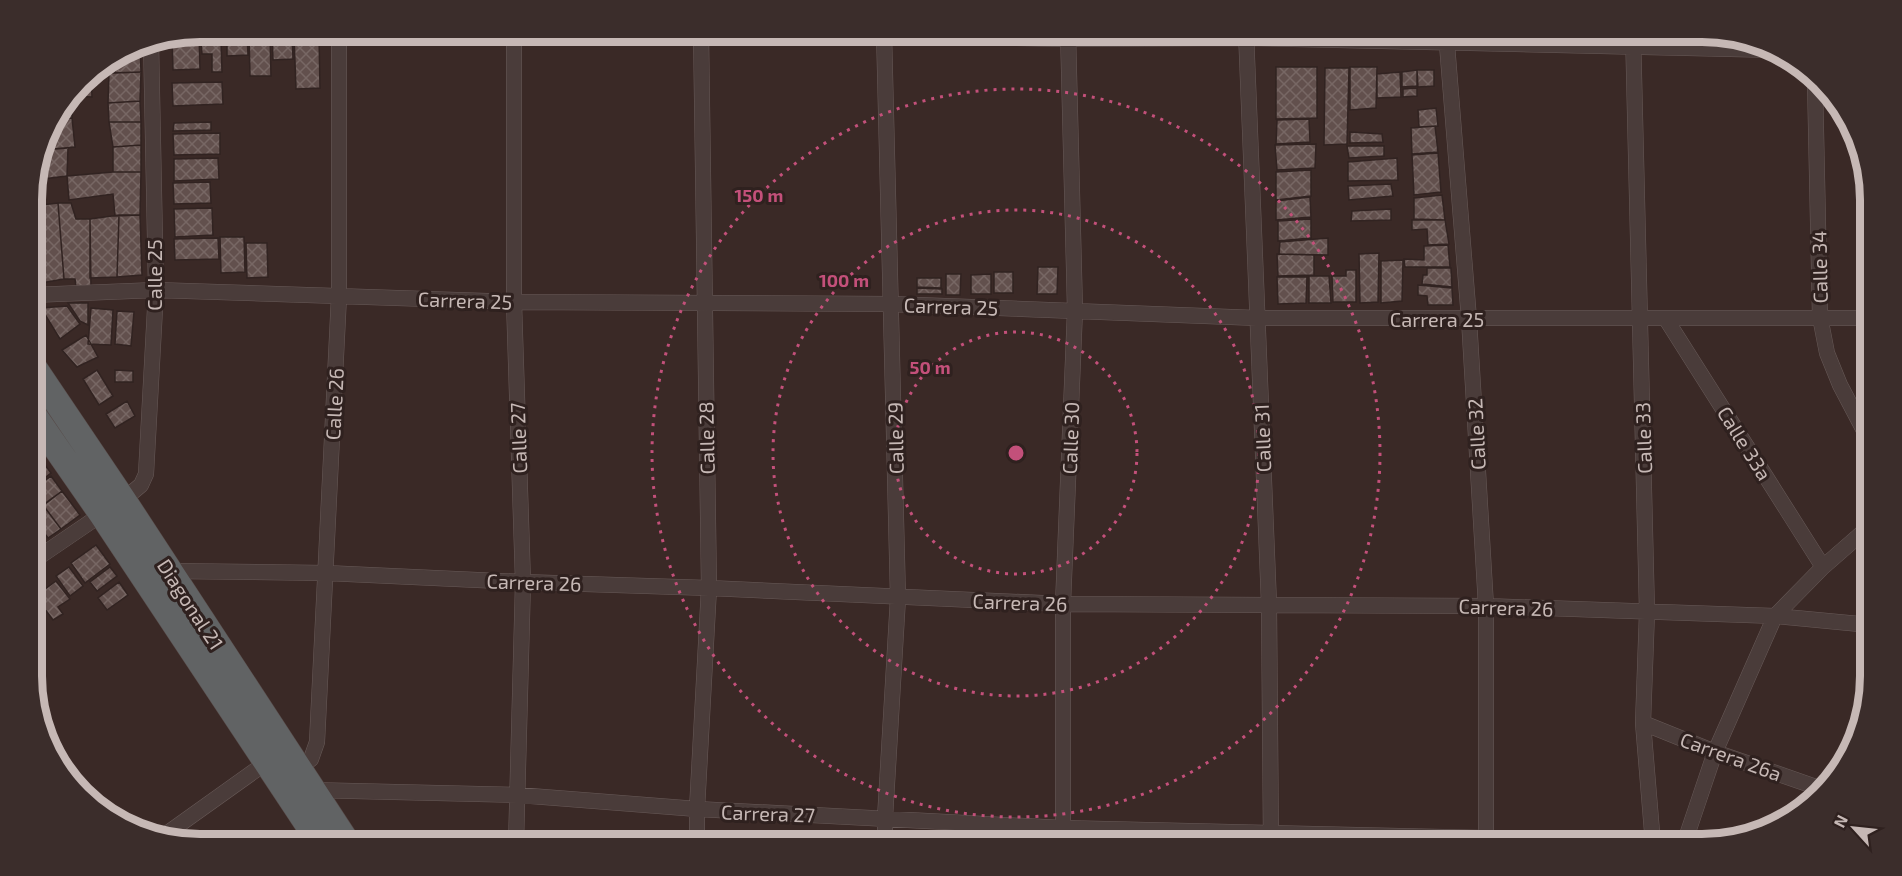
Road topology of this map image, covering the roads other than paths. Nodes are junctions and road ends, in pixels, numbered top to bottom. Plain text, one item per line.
1 (339, 42) edge
2 (514, 42) edge
3 (701, 42) edge
4 (884, 42) edge
5 (1069, 42) edge
6 (1246, 42) edge
7 (1446, 42) edge
8 (1531, 42) edge
9 (1633, 42) edge
10 (1633, 48) junction
11 (151, 49) edge
12 (1752, 50) edge
13 (1815, 89) edge
14 (156, 290) junction
15 (42, 295) edge
16 (339, 296) junction
17 (514, 302) junction
18 (704, 304) junction
19 (892, 304) junction
20 (1075, 310) junction
21 (1820, 317) junction
22 (1257, 318) junction
23 (1860, 318) edge
24 (1469, 319) junction
25 (1666, 319) junction
26 (1640, 320) junction
27 (42, 383) edge
28 (1860, 423) edge
29 (42, 425) edge
30 (113, 507) junction
31 (1860, 535) edge
32 (42, 555) edge
33 (1824, 567) junction
34 (170, 571) junction
35 (326, 573) junction
36 (523, 582) junction
37 (709, 588) junction
38 (898, 598) junction
39 (1063, 604) junction
40 (1269, 604) junction
41 (1486, 606) junction
42 (1647, 612) junction
43 (1775, 616) junction
44 (1860, 624) edge
45 (1643, 723) junction
46 (1715, 752) junction
47 (267, 762) junction
48 (305, 779) junction
49 (1815, 786) edge
50 (518, 795) junction
51 (697, 810) junction
52 (885, 818) junction
53 (1063, 828) junction
54 (170, 831) edge
55 (314, 834) edge
56 (341, 834) edge
57 (516, 834) edge
58 (697, 834) edge
59 (885, 834) edge
60 (1063, 834) edge
61 (1187, 834) edge
62 (1270, 834) edge
63 (1486, 834) edge
64 (1652, 834) edge
65 (1687, 834) edge

1 - 16 street, Calle 26
2 - 17 street, Calle 27
3 - 18 street, Calle 28
4 - 19 street, Calle 29
5 - 20 street, Calle 30
6 - 22 street, Calle 31
7 - 24 street, Calle 32
8 - 10 street
9 - 10 street, Calle 33
10 - 12 street
10 - 26 street, Calle 33
11 - 14 street, Calle 25
13 - 21 street, Calle 34
14 - 15 street, Carrera 25
14 - 16 street, Carrera 25
14 - 30 street, Calle 25
16 - 17 street, Carrera 25
16 - 35 street, Calle 26
17 - 18 street, Carrera 25
17 - 36 street, Calle 27
18 - 19 street, Carrera 25
18 - 37 street, Calle 28
19 - 20 street, Carrera 25
19 - 38 street, Calle 29
20 - 22 street, Carrera 25
20 - 39 street, Calle 30
21 - 23 street, Carrera 25
21 - 25 street, Carrera 25
21 - 28 street, Calle 34
22 - 24 street, Carrera 25
22 - 40 street, Calle 31
24 - 26 street, Carrera 25
24 - 41 street, Calle 32
25 - 26 street, Carrera 25
25 - 33 street, Calle 33a
26 - 42 street, Calle 33
27 - 30 highway, Diagonal 21
29 - 30 highway, Diagonal 21
30 - 32 street, Calle 25
30 - 34 highway, Diagonal 21
30 - 47 highway, Diagonal 21
31 - 33 street
33 - 43 street
34 - 35 street, Carrera 26
34 - 48 highway, Diagonal 21
35 - 36 street, Carrera 26
35 - 48 street, Calle 26
36 - 37 street, Carrera 26
36 - 50 street, Calle 27
37 - 38 street, Carrera 26
37 - 51 street, Calle 28
38 - 39 street, Carrera 26
38 - 52 street, Calle 29
39 - 40 street, Carrera 26
39 - 53 street, Calle 30
40 - 41 street, Carrera 26
40 - 62 street, Calle 31
41 - 42 street, Carrera 26
41 - 63 street, Calle 32
42 - 43 street, Carrera 26
42 - 45 street, Calle 33
43 - 44 street, Carrera 26
43 - 46 street
45 - 46 street, Carrera 26a
45 - 64 street, Calle 33
46 - 49 street, Carrera 26a
46 - 65 street
47 - 54 street
47 - 55 highway, Diagonal 21
48 - 50 street, Carrera 27
48 - 56 highway, Diagonal 21
50 - 51 street, Carrera 27
50 - 57 street, Calle 27
51 - 52 street, Carrera 27
51 - 58 street, Calle 28
52 - 53 street, Carrera 27
52 - 59 street, Calle 29
53 - 60 street, Calle 30
53 - 61 street, Carrera 27

